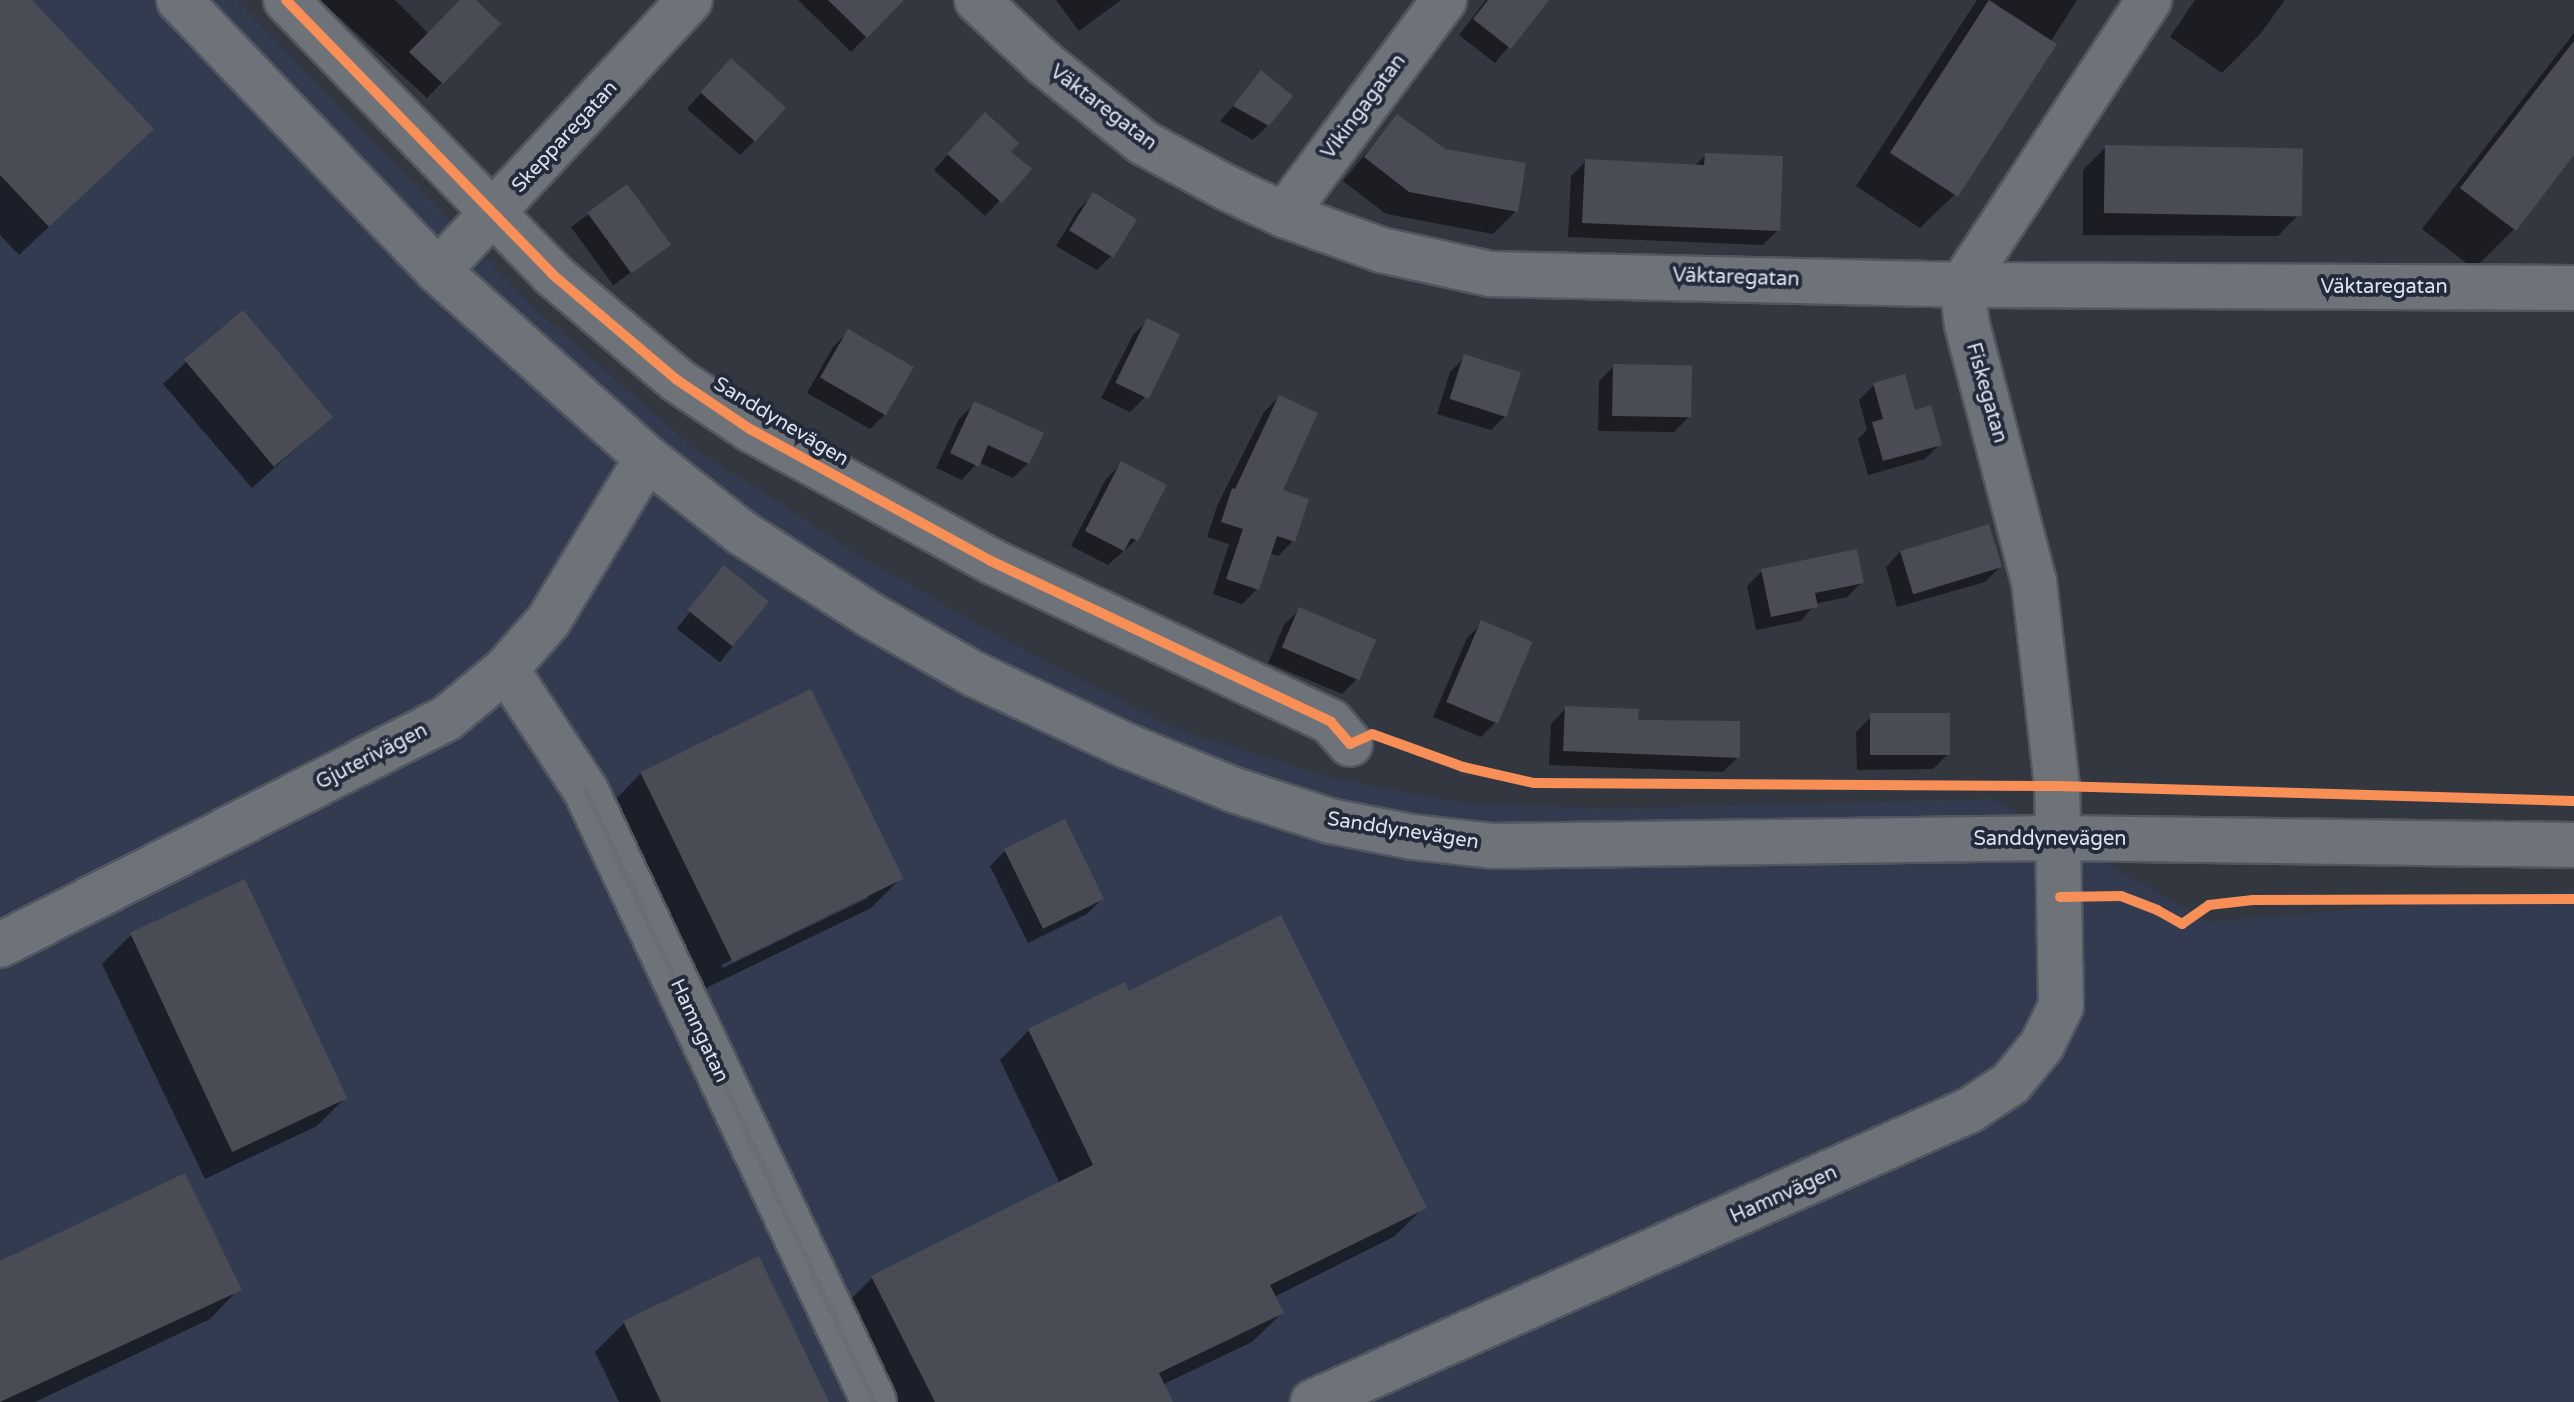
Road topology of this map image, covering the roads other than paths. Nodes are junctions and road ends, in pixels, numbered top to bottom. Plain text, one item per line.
1 (179, 0) edge
2 (286, 0) edge
3 (690, 0) edge
4 (977, 0) edge
5 (1444, 0) edge
6 (2149, 0) edge
7 (495, 211) junction
8 (1284, 215) junction
9 (438, 271) junction
10 (1962, 285) junction
11 (2574, 287) edge
12 (647, 458) junction
13 (506, 669) junction
14 (1350, 744) dead end
15 (2059, 838) junction
16 (2574, 845) edge
17 (0, 945) edge
18 (874, 1402) edge
19 (1313, 1402) edge

1 - 9 street, Sanddynevägen
2 - 7 street, Sanddynevägen
3 - 7 street, Skepparegatan
4 - 8 street, Väktaregatan
5 - 8 street, Vikingagatan
6 - 10 street
7 - 9 street, Skepparegatan
7 - 14 street, Sanddynevägen
8 - 10 street, Väktaregatan
9 - 12 street, Sanddynevägen
10 - 11 street, Väktaregatan
10 - 15 street, Fiskegatan
12 - 13 street, Gjuterivägen
12 - 15 street, Sanddynevägen
13 - 17 street, Gjuterivägen
13 - 18 street, Hamngatan
15 - 16 street, Sanddynevägen
15 - 19 street, Hamnvägen

